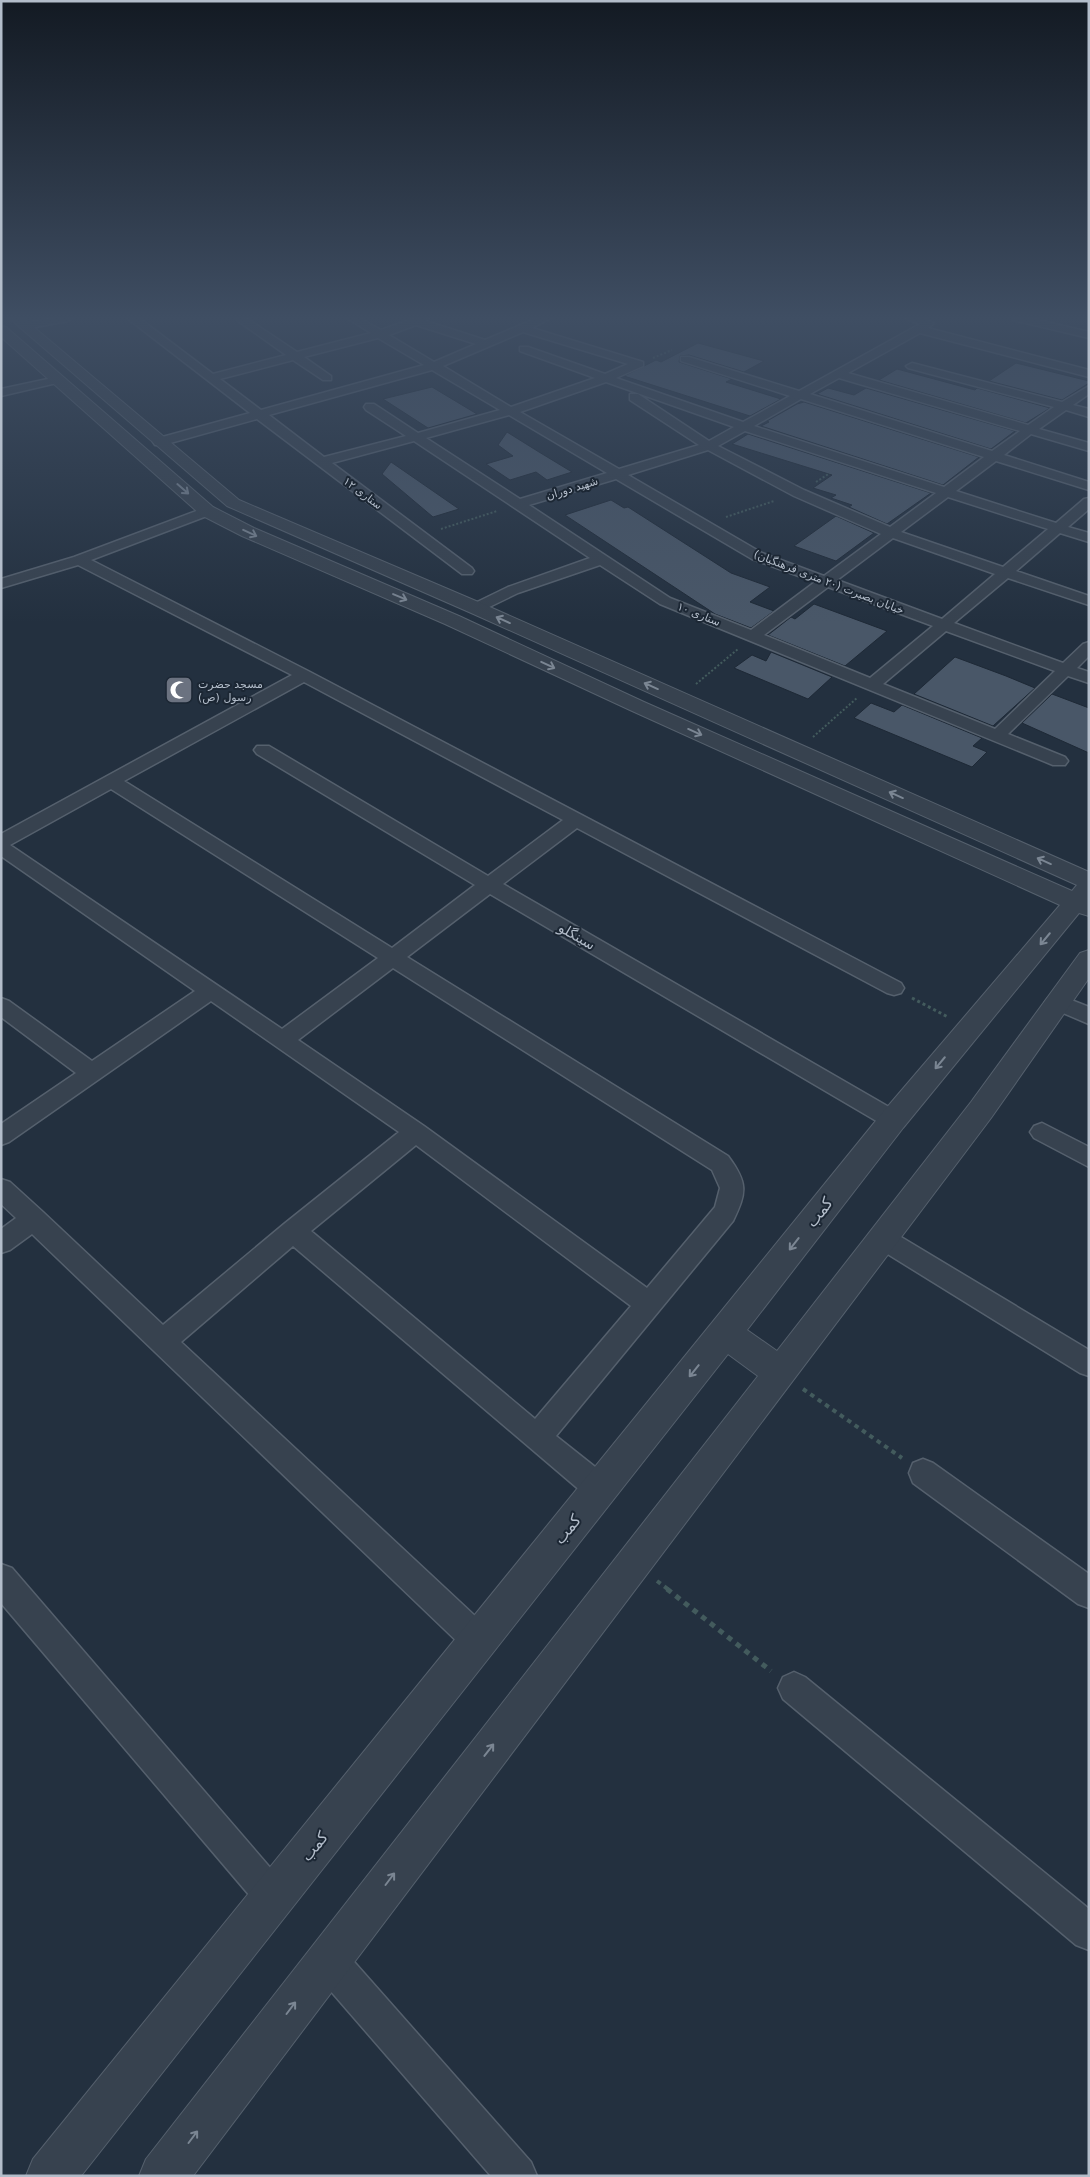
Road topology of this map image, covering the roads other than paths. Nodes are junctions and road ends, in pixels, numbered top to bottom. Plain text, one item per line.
1 (133, 419) edge
2 (103, 420) edge
3 (130, 420) edge
4 (242, 420) edge
5 (265, 420) edge
6 (391, 420) edge
7 (479, 420) edge
8 (525, 420) edge
9 (669, 420) edge
10 (724, 420) edge
11 (758, 420) edge
12 (880, 420) edge
13 (994, 420) edge
14 (1044, 420) edge
15 (108, 424) junction
16 (745, 427) junction
17 (1029, 430) junction
18 (417, 436) junction
19 (159, 442) junction
20 (710, 446) junction
21 (1089, 447) edge
22 (993, 457) junction
23 (321, 462) junction
24 (617, 474) junction
25 (1089, 486) edge
26 (946, 492) junction
27 (233, 502) junction
28 (1089, 502) edge
29 (519, 504) junction
30 (207, 511) junction
31 (1057, 528) junction
32 (891, 533) junction
33 (1089, 538) edge
34 (602, 559) junction
35 (79, 560) junction
36 (467, 571) dead end
37 (1004, 572) junction
38 (826, 582) junction
39 (1, 584) edge
40 (1089, 601) edge
41 (476, 608) junction
42 (941, 624) junction
43 (753, 636) junction
44 (1089, 647) edge
45 (1065, 670) junction
46 (304, 676) junction
47 (1089, 678) edge
48 (872, 685) junction
49 (997, 736) junction
50 (263, 750) dead end
51 (1059, 761) dead end
52 (111, 781) junction
53 (577, 819) junction
54 (1, 842) edge
55 (1, 848) edge
56 (489, 886) junction
57 (1086, 894) edge
58 (392, 957) junction
59 (1089, 959) edge
60 (894, 988) road end
61 (212, 990) junction
62 (1056, 1002) junction
63 (1, 1006) edge
64 (1089, 1016) edge
65 (284, 1039) junction
66 (92, 1073) junction
67 (893, 1120) junction
68 (416, 1132) junction
69 (1042, 1132) dead end
70 (1, 1136) edge
71 (1089, 1158) edge
72 (1, 1189) edge
73 (34, 1219) junction
74 (293, 1230) junction
75 (882, 1238) junction
76 (1, 1243) edge
77 (650, 1305) junction
78 (725, 1333) junction
79 (163, 1341) junction
80 (1089, 1364) edge
81 (779, 1372) junction
82 (537, 1438) junction
83 (923, 1473) road end
84 (599, 1488) junction
85 (1, 1580) edge
86 (1089, 1593) edge
87 (478, 1640) junction
88 (794, 1688) road end
89 (273, 1897) junction
90 (1089, 1932) edge
91 (328, 1960) junction
92 (50, 2176) edge
93 (163, 2176) edge
94 (517, 2176) edge

1 - 19 street
2 - 15 street
3 - 15 street
4 - 19 street
5 - 23 street, ستاری ۱۲
6 - 18 street, ستاری ۱۰
7 - 18 street
8 - 24 street, خیابان بصیرت (۲۰ متری فرهنگیان)
9 - 20 street
10 - 16 street
11 - 16 street, شهید دوران
12 - 22 street
13 - 17 street
14 - 17 street
15 -> 30 street
16 - 20 street, شهید دوران
16 - 26 street
17 - 21 street
17 - 22 street
18 - 23 street
18 - 29 street, ستاری ۱۰
19 - 27 street
20 - 24 street, شهید دوران
20 - 32 street
22 - 25 street
22 - 26 street
23 - 36 street, ستاری ۱۲
24 - 29 street, شهید دوران
24 - 38 street, خیابان بصیرت (۲۰ متری فرهنگیان)
26 - 31 street
26 - 32 street
27 - 30 street
27 - 41 street
28 - 31 street
29 - 34 street, ستاری ۱۰
30 - 35 street
30 -> 57 street
31 - 33 street
31 - 37 street
32 - 37 street
32 - 38 street
34 - 41 street
34 - 43 street, ستاری ۱۰
35 - 39 street
35 - 46 street
37 - 40 street
37 - 42 street
38 - 42 street, خیابان بصیرت (۲۰ متری فرهنگیان)
38 - 43 street
57 -> 41 street
42 - 45 street, خیابان بصیرت (۲۰ متری فرهنگیان)
42 - 48 street
43 - 48 street, ستاری ۱۰
44 - 45 street
45 - 47 street, خیابان بصیرت (۲۰ متری فرهنگیان)
45 - 49 street
46 - 52 street
46 - 53 street
48 - 49 street, ستاری ۱۰
49 - 51 street, ستاری ۱۰
50 - 56 street, سینگلو
52 - 54 street
52 - 58 street
53 - 56 street
53 - 60 street
55 - 61 street
56 - 58 street
56 - 67 street, سینگلو
57 -> 67 street, کمب
58 - 65 street
58 - 77 street
59 - 62 street
61 - 65 street
61 - 66 street
62 - 64 street
62 - 75 street
63 - 66 street
65 - 68 street
66 - 70 street
67 -> 78 street, کمب
68 - 74 street
68 - 77 street
69 - 71 street
72 - 73 street
73 - 76 street
73 - 79 street
74 - 79 street
74 - 82 street
75 - 80 street
75 - 81 street
77 - 82 street
78 - 81 street
78 -> 84 street, کمب
79 - 87 street
91 -> 81 street
82 - 84 street
83 - 86 street
84 - 87 street, کمب
85 - 89 street
87 - 89 street, کمب
88 - 90 street
89 - 92 street, کمب
93 -> 91 street
91 - 94 street

